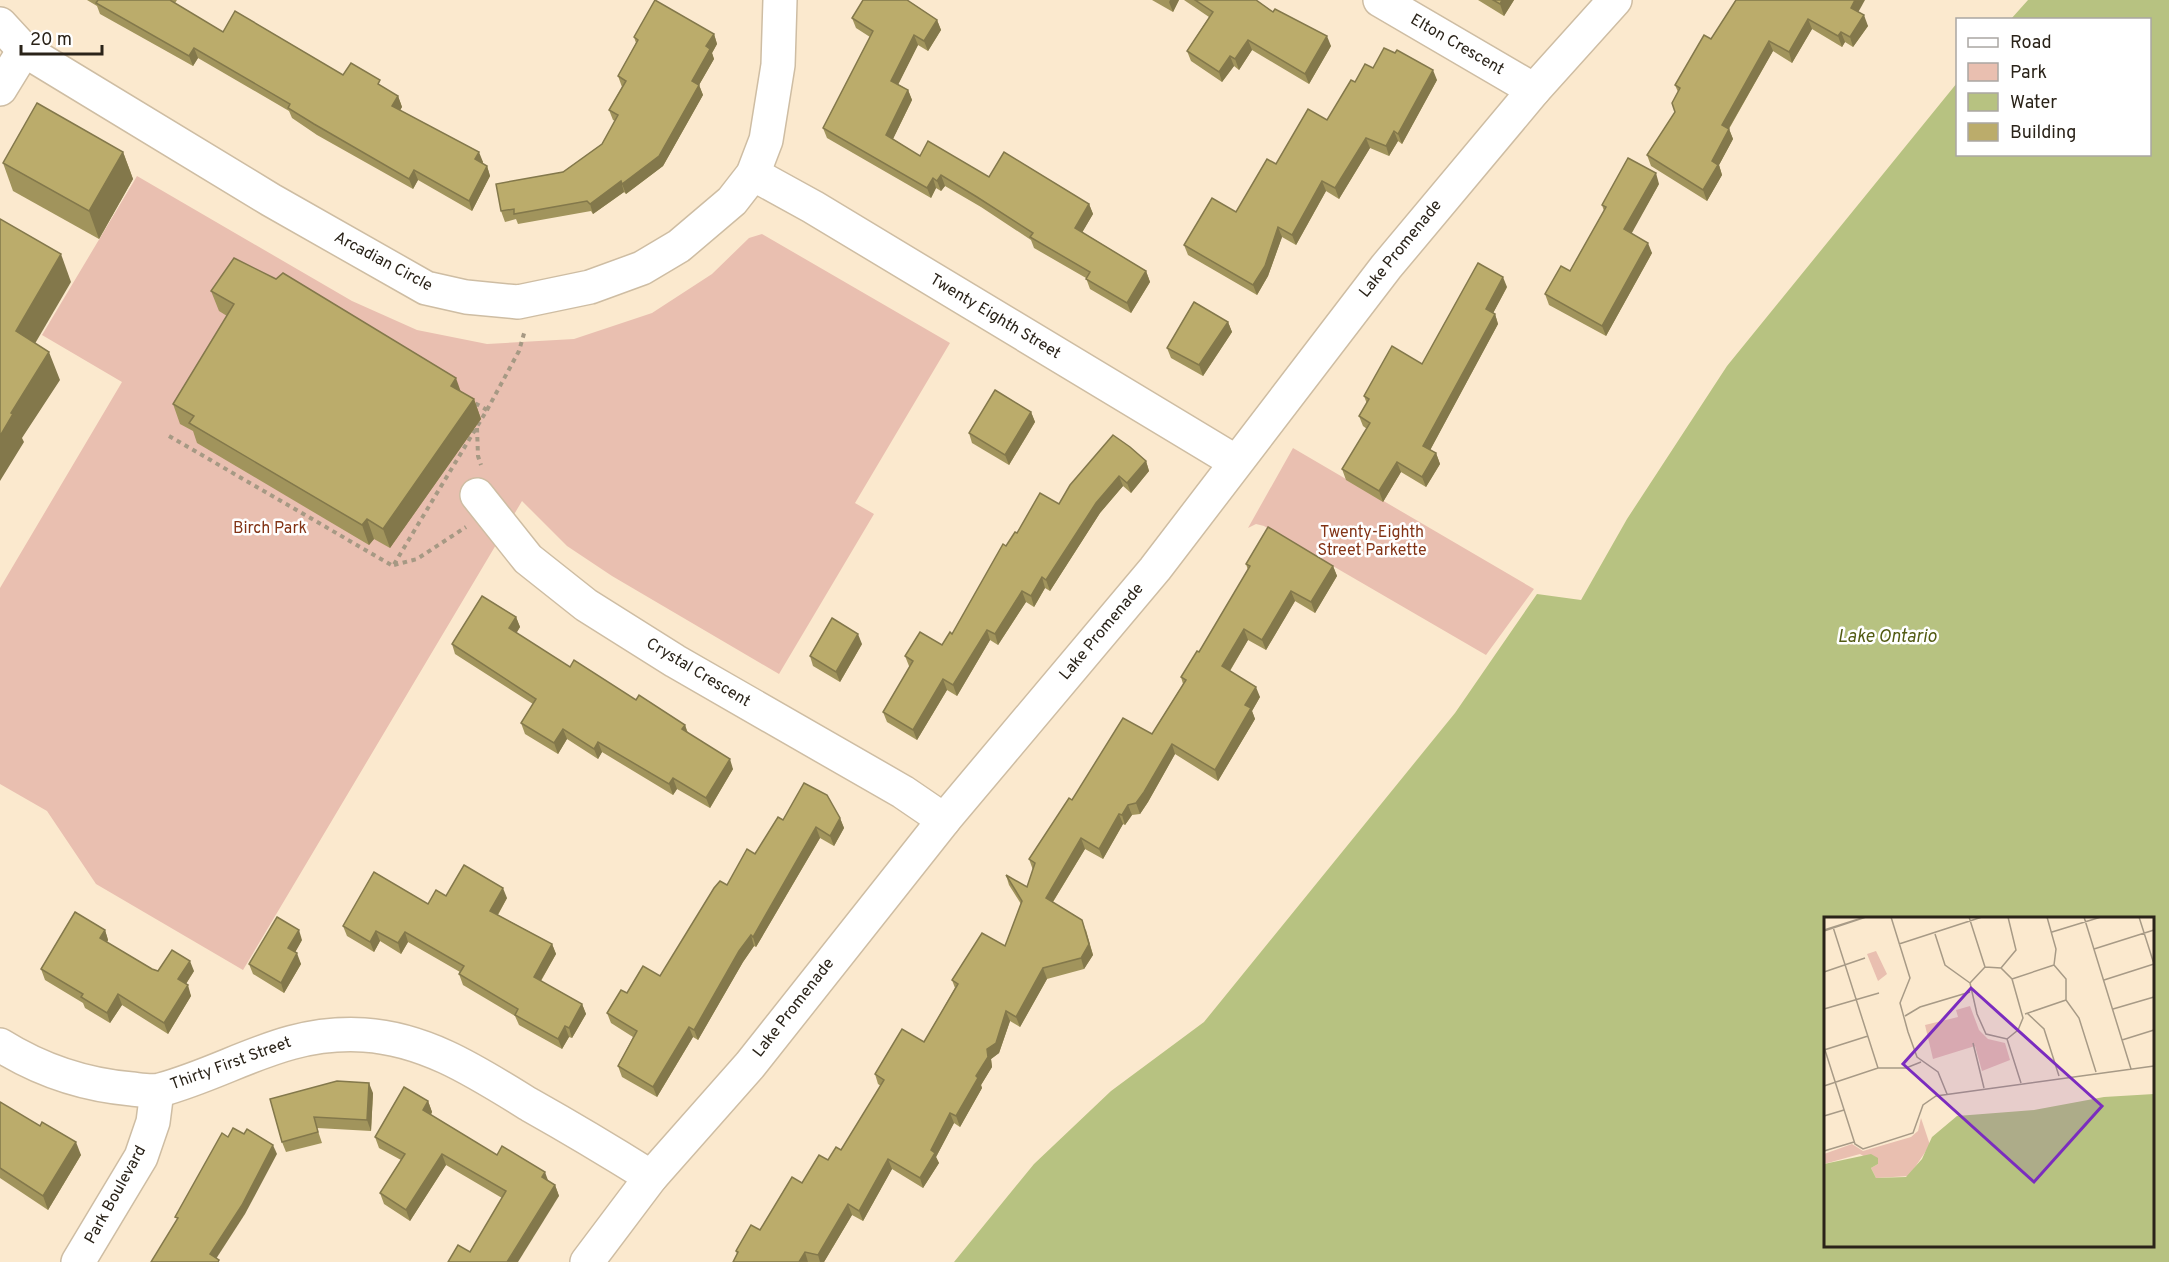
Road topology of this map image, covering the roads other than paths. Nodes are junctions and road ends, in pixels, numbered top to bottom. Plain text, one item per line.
1 (780, 0) edge
2 (1380, 0) edge
3 (1615, 0) edge
4 (0, 24) edge
5 (24, 50) junction
6 (0, 89) edge
7 (1534, 90) junction
8 (753, 174) junction
9 (1236, 462) junction
10 (483, 502) road end
11 (944, 820) junction
12 (0, 1045) edge
13 (157, 1091) junction
14 (651, 1178) junction
15 (78, 1262) edge
16 (587, 1262) edge

1 - 8 street, Arcadian Circle
2 - 7 street, Elton Crescent
3 - 7 street, Lake Promenade
4 - 5 street, Arcadian Circle
5 - 6 street
5 - 8 street, Arcadian Circle
7 - 9 street, Lake Promenade
8 - 9 street, Twenty Eighth Street
9 - 11 street, Lake Promenade
10 - 11 street, Crystal Crescent
11 - 14 street, Lake Promenade
12 - 13 street, Thirty First Street
13 - 14 street, Thirty First Street
13 - 15 street, Park Boulevard
14 - 16 street, Lake Promenade

